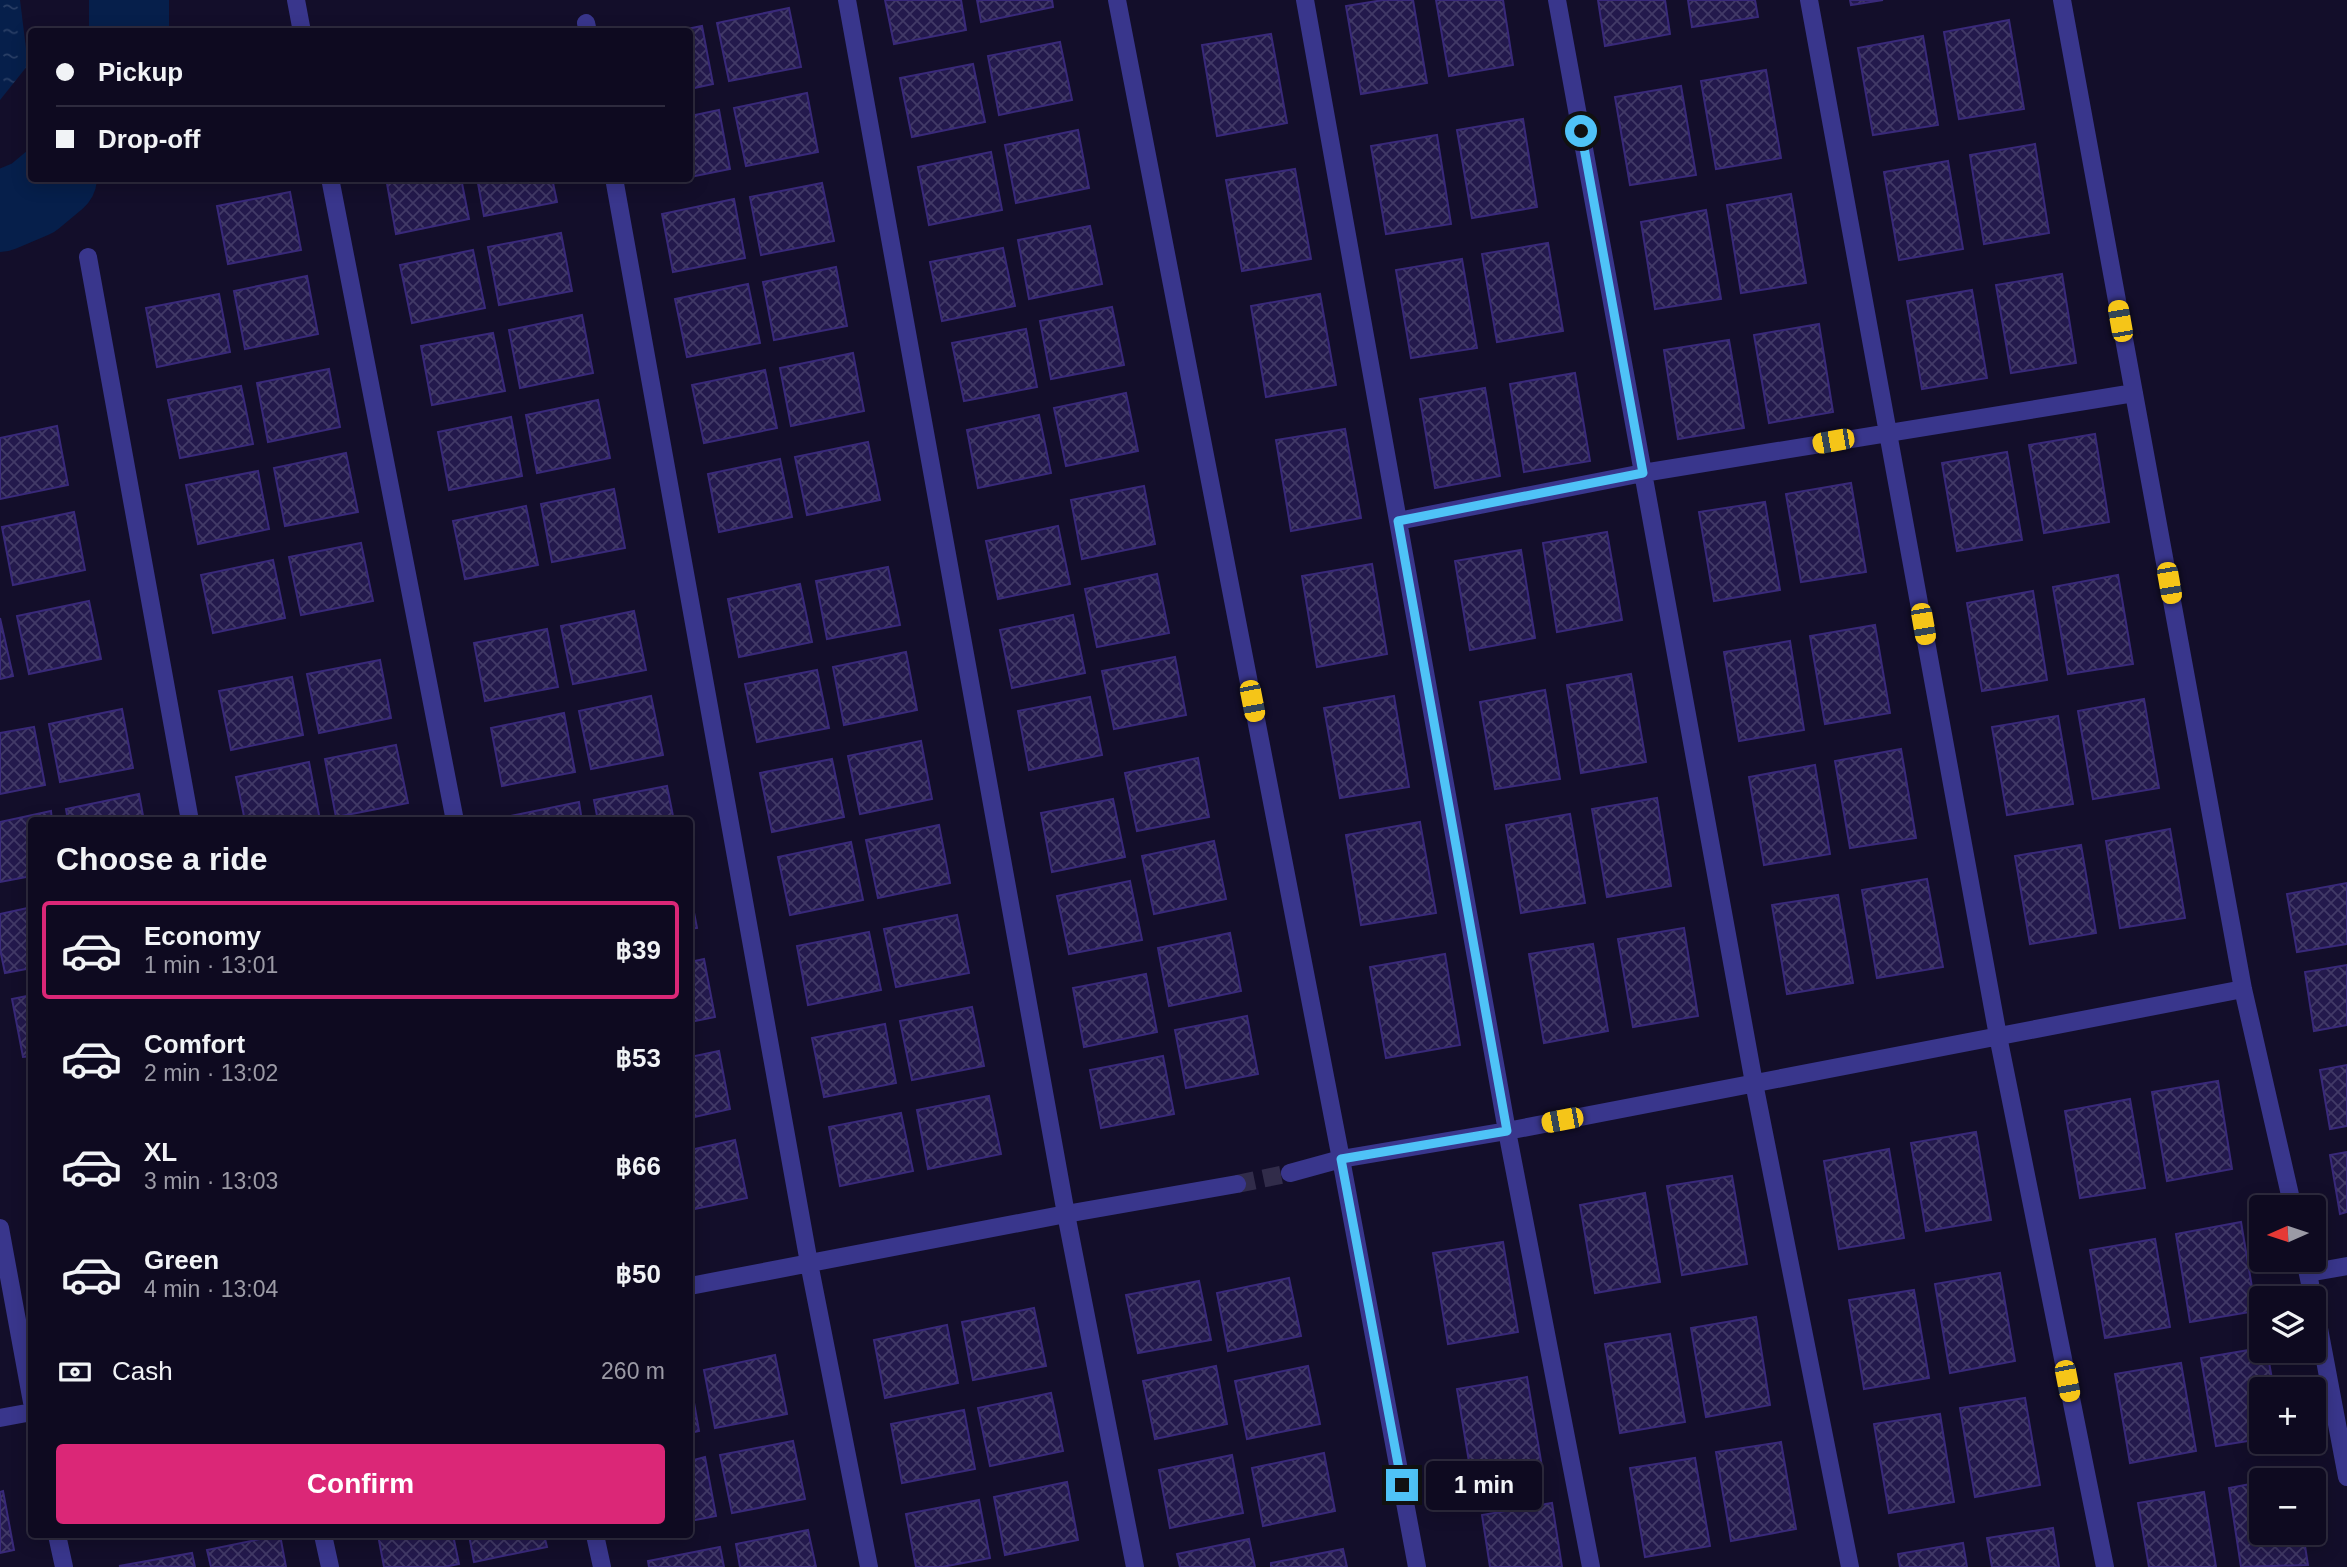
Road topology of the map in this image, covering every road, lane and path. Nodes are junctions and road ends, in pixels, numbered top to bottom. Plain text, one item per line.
1 (296, 0) edge
2 (847, 0) edge
3 (1117, 0) edge
4 (1305, 0) edge
5 (1557, 0) edge
6 (1809, 0) edge
7 (2062, 0) edge
8 (301, 28) edge
9 (331, 182) edge
10 (615, 182) edge
11 (88, 257) dead end
12 (2134, 393) junction
13 (1888, 432) junction
14 (1643, 473) junction
15 (1398, 521) junction
16 (189, 817) edge
17 (454, 817) edge
18 (2243, 989) junction
19 (1998, 1036) junction
20 (1754, 1083) junction
21 (1507, 1131) junction
22 (1341, 1159) junction
23 (1290, 1173) tunnel mouth
24 (1237, 1184) tunnel mouth
25 (2290, 1195) edge
26 (1066, 1214) junction
27 (0, 1228) edge
28 (808, 1263) junction
29 (2326, 1266) edge
30 (2347, 1266) edge
31 (693, 1285) edge
32 (2325, 1363) edge
33 (28, 1380) edge
34 (28, 1413) edge
35 (0, 1418) edge
36 (2347, 1477) edge
37 (59, 1538) edge
38 (324, 1538) edge
39 (597, 1538) edge
40 (64, 1567) edge
41 (330, 1567) edge
42 (602, 1567) edge
43 (869, 1567) edge
44 (1135, 1567) edge
45 (1417, 1567) edge
46 (1591, 1567) edge
47 (1850, 1567) edge
48 (2105, 1567) edge

1 - 8 street
2 - 26 street
3 - 22 street
4 - 15 street
5 - 14 street
6 - 13 street
7 - 12 street
9 - 17 street
10 - 28 street
11 - 16 street
12 - 13 street
12 - 18 street
13 - 14 street
13 - 19 street
14 - 15 street
14 - 20 street
15 - 21 street
18 - 19 street
18 - 25 street
19 - 20 street
19 - 48 street
20 - 21 street
20 - 47 street
21 - 22 street
21 - 46 street
22 - 23 street
22 - 45 street
24 - 26 street
26 - 28 street
26 - 44 street
27 - 33 street
28 - 31 street
28 - 43 street
29 - 30 street
32 - 36 street
34 - 35 street
37 - 40 street
38 - 41 street
39 - 42 street

